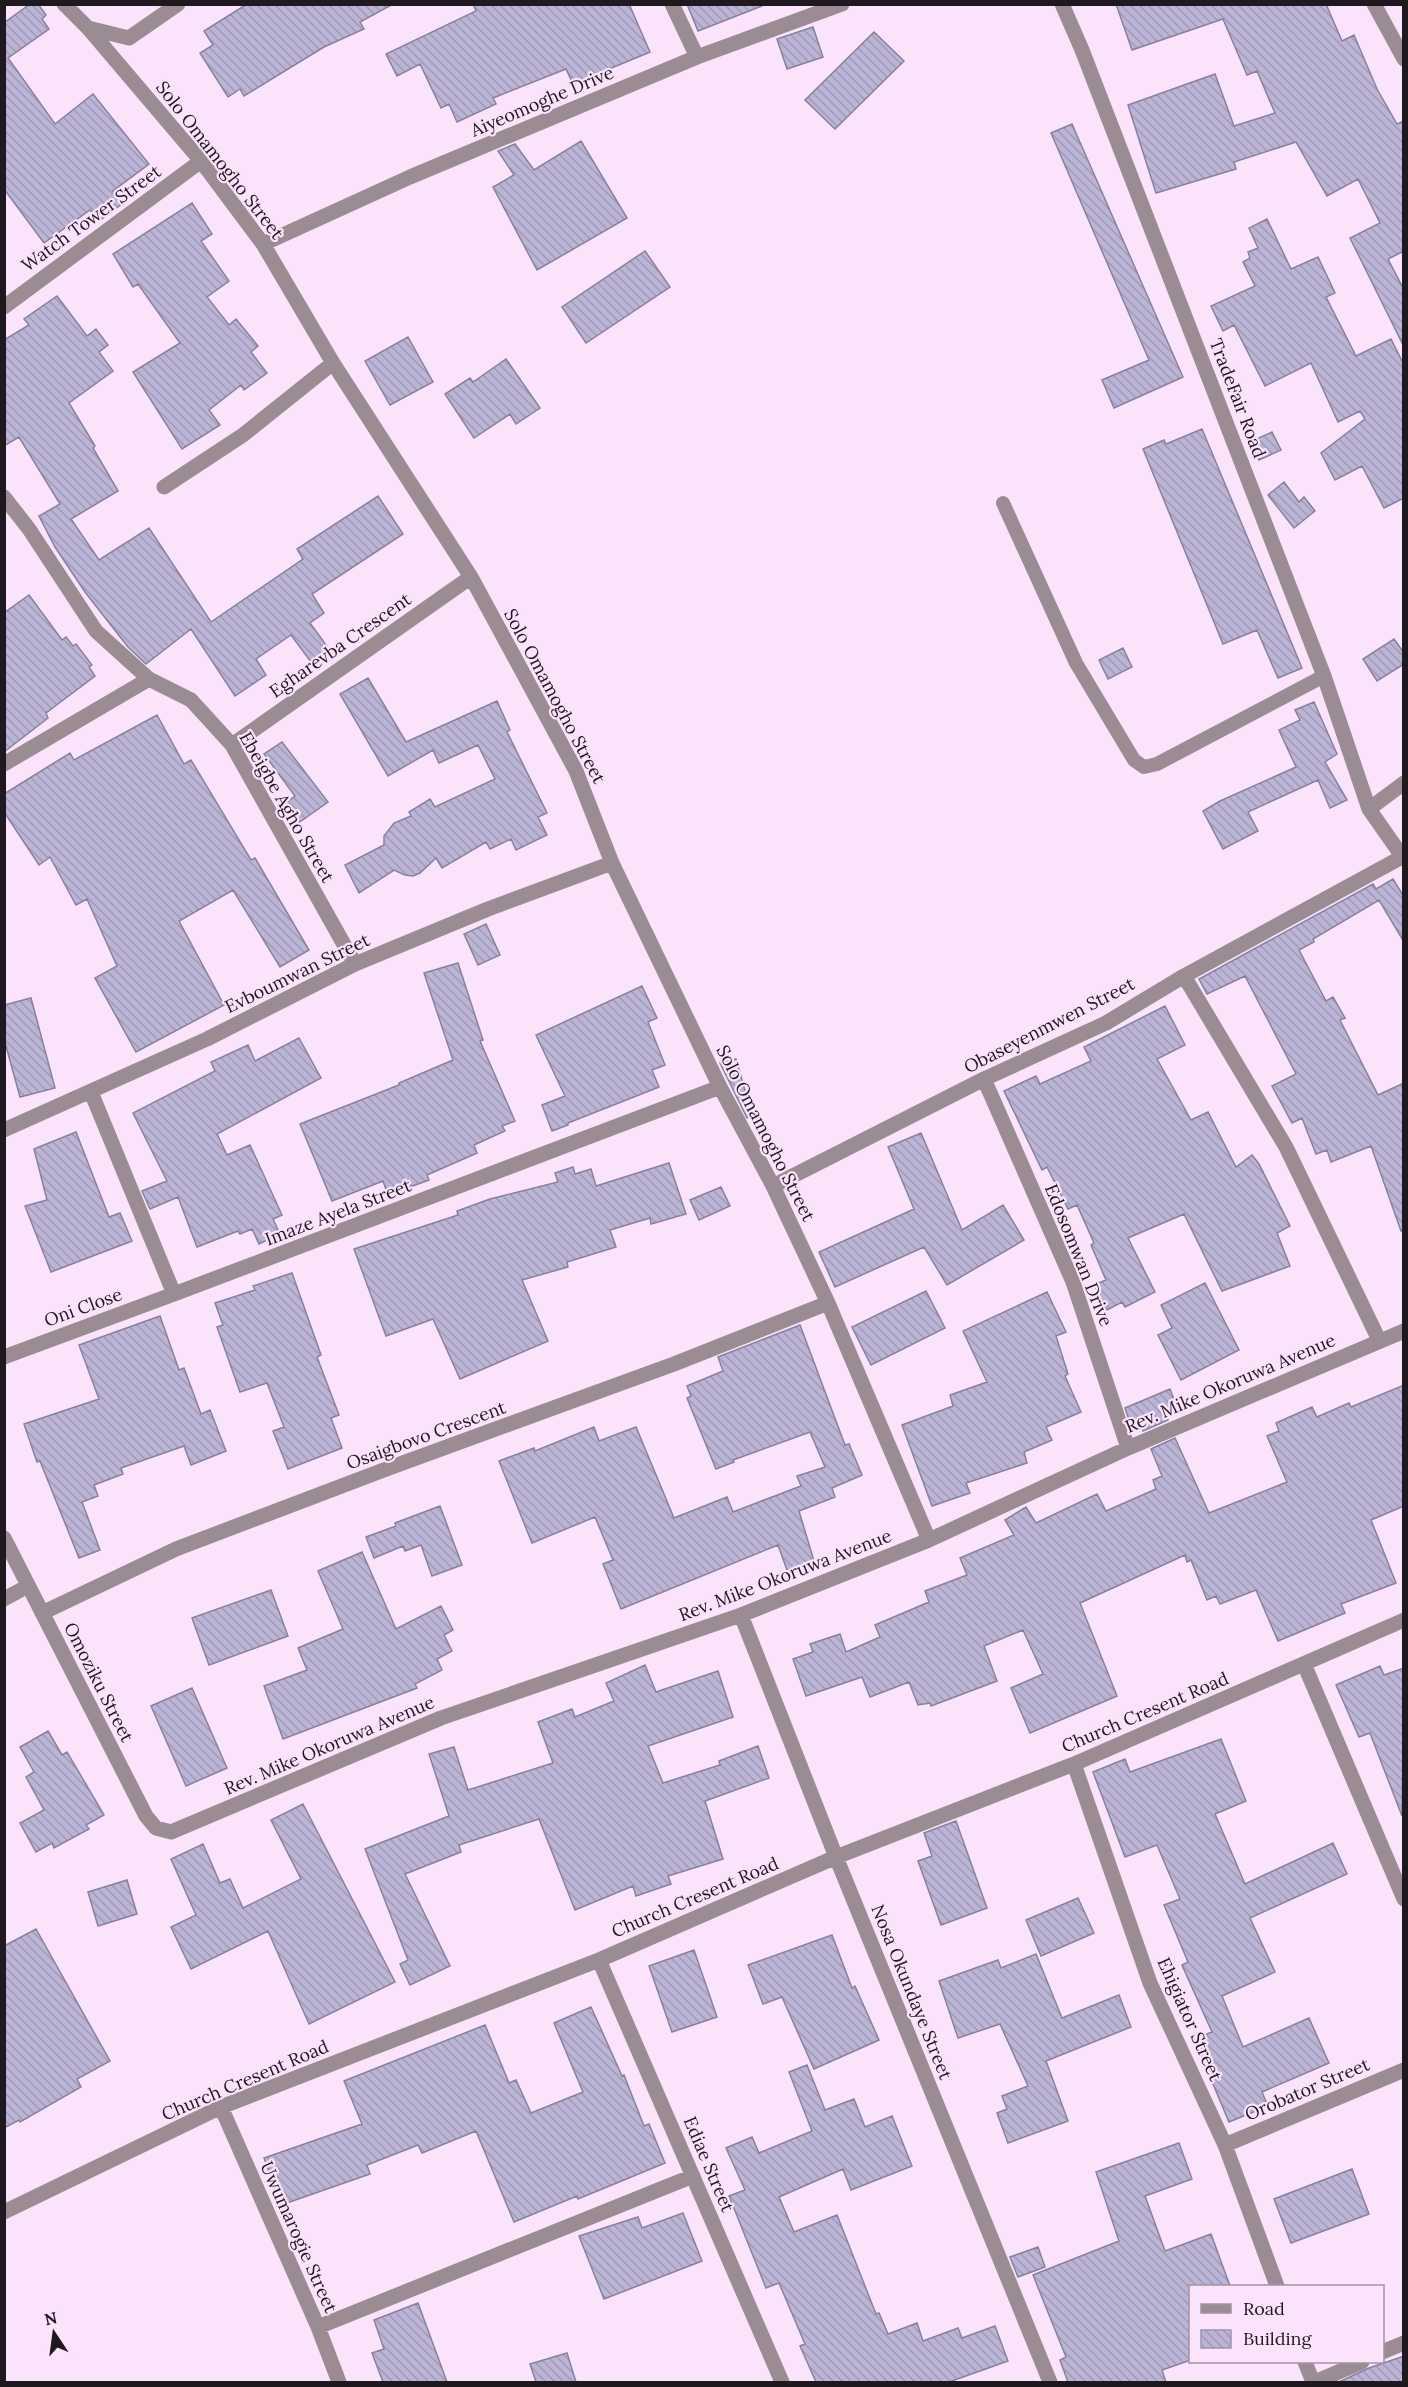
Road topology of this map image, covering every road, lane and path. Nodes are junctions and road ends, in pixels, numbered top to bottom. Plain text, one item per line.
1 (64, 4) edge
2 (178, 4) edge
3 (672, 4) edge
4 (842, 4) edge
5 (1062, 4) edge
6 (1374, 4) edge
7 (88, 28) junction
8 (697, 57) junction
9 (1404, 59) edge
10 (201, 161) junction
11 (263, 244) junction
12 (4, 307) edge
13 (333, 363) junction
14 (164, 487) dead end
15 (4, 497) edge
16 (1003, 503) dead end
17 (471, 577) junction
18 (1324, 676) junction
19 (149, 679) junction
20 (232, 745) junction
21 (4, 764) edge
22 (1404, 783) edge
23 (1369, 809) junction
24 (1403, 858) edge
25 (612, 863) junction
26 (355, 964) junction
27 (1184, 976) junction
28 (984, 1079) junction
29 (720, 1087) junction
30 (91, 1092) junction
31 (4, 1130) edge
32 (773, 1186) junction
33 (174, 1294) junction
34 (828, 1303) junction
35 (1404, 1331) edge
36 (1379, 1340) junction
37 (4, 1356) edge
38 (1128, 1448) junction
39 (4, 1538) edge
40 (929, 1540) junction
41 (28, 1586) junction
42 (4, 1599) edge
43 (42, 1613) junction
44 (741, 1615) junction
45 (1404, 1620) edge
46 (1304, 1664) junction
47 (1074, 1764) junction
48 (171, 1832) joint
49 (836, 1857) junction
50 (1404, 1899) edge
51 (599, 1960) junction
52 (1404, 2070) edge
53 (221, 2108) junction
54 (1225, 2145) junction
55 (693, 2176) junction
56 (4, 2212) edge
57 (1277, 2285) edge
58 (318, 2327) junction
59 (1404, 2343) edge
60 (1384, 2352) edge
61 (1306, 2363) edge
62 (1357, 2363) edge
63 (339, 2382) edge
64 (782, 2382) edge
65 (1050, 2382) edge
66 (1314, 2382) edge

1 - 7 street, Solo Omamogho Street
2 - 7 street
3 - 8 street
4 - 8 street, Aiyeomoghe Drive
5 - 18 street, TradeFair Road
6 - 9 street
7 - 10 street, Solo Omamogho Street
8 - 11 street, Aiyeomoghe Drive
10 - 11 street, Solo Omamogho Street
10 - 12 street, Watch Tower Street
11 - 13 street, Solo Omamogho Street
13 - 14 street
13 - 17 street, Solo Omamogho Street
15 - 19 street, Ebeigbe Agho Street
16 - 18 lane
17 - 20 street, Egharevba Crescent
17 - 25 street, Solo Omamogho Street
18 - 23 street, TradeFair Road
19 - 20 street, Ebeigbe Agho Street
19 - 21 street
20 - 26 street, Ebeigbe Agho Street
22 - 23 street
23 - 24 street, TradeFair Road
24 - 27 street, Obaseyenmwen Street
25 - 26 street, Evboumwan Street
25 - 29 street, Solo Omamogho Street
26 - 30 street, Evboumwan Street
27 - 28 street, Obaseyenmwen Street
27 - 36 street
28 - 32 street, Obaseyenmwen Street
28 - 38 street, Edosomwan Drive
29 - 32 street, Solo Omamogho Street
29 - 33 street, Imaze Ayela Street
30 - 31 street, Evboumwan Street
30 - 33 street
32 - 34 street, Solo Omamogho Street
33 - 37 street, Oni Close
34 - 40 street, Solo Omamogho Street
34 - 43 street, Osaigbovo Crescent
35 - 36 street, Rev. Mike Okoruwa Avenue
36 - 38 street, Rev. Mike Okoruwa Avenue
38 - 40 street, Rev. Mike Okoruwa Avenue
39 - 41 street, Omoziku Street
40 - 44 street, Rev. Mike Okoruwa Avenue
41 - 42 street
41 - 43 street, Omoziku Street
43 - 48 street, Omoziku Street
44 - 48 street, Rev. Mike Okoruwa Avenue
44 - 49 street, Nosa Okundaye Street
45 - 46 street, Church Cresent Road
46 - 47 street, Church Cresent Road
46 - 50 street
47 - 49 street, Church Cresent Road
47 - 54 street, Ehigiator Street
49 - 51 street, Church Cresent Road
49 - 65 street, Nosa Okundaye Street
51 - 53 street, Church Cresent Road
51 - 55 street, Ediae Street
52 - 54 street, Orobator Street
53 - 56 street, Church Cresent Road
53 - 58 street, Uwumarogie Street
54 - 57 street, Ehigiator Street
55 - 58 street
55 - 64 street, Ediae Street
58 - 63 street, Uwumarogie Street
59 - 60 street
61 - 66 street
62 - 66 street

